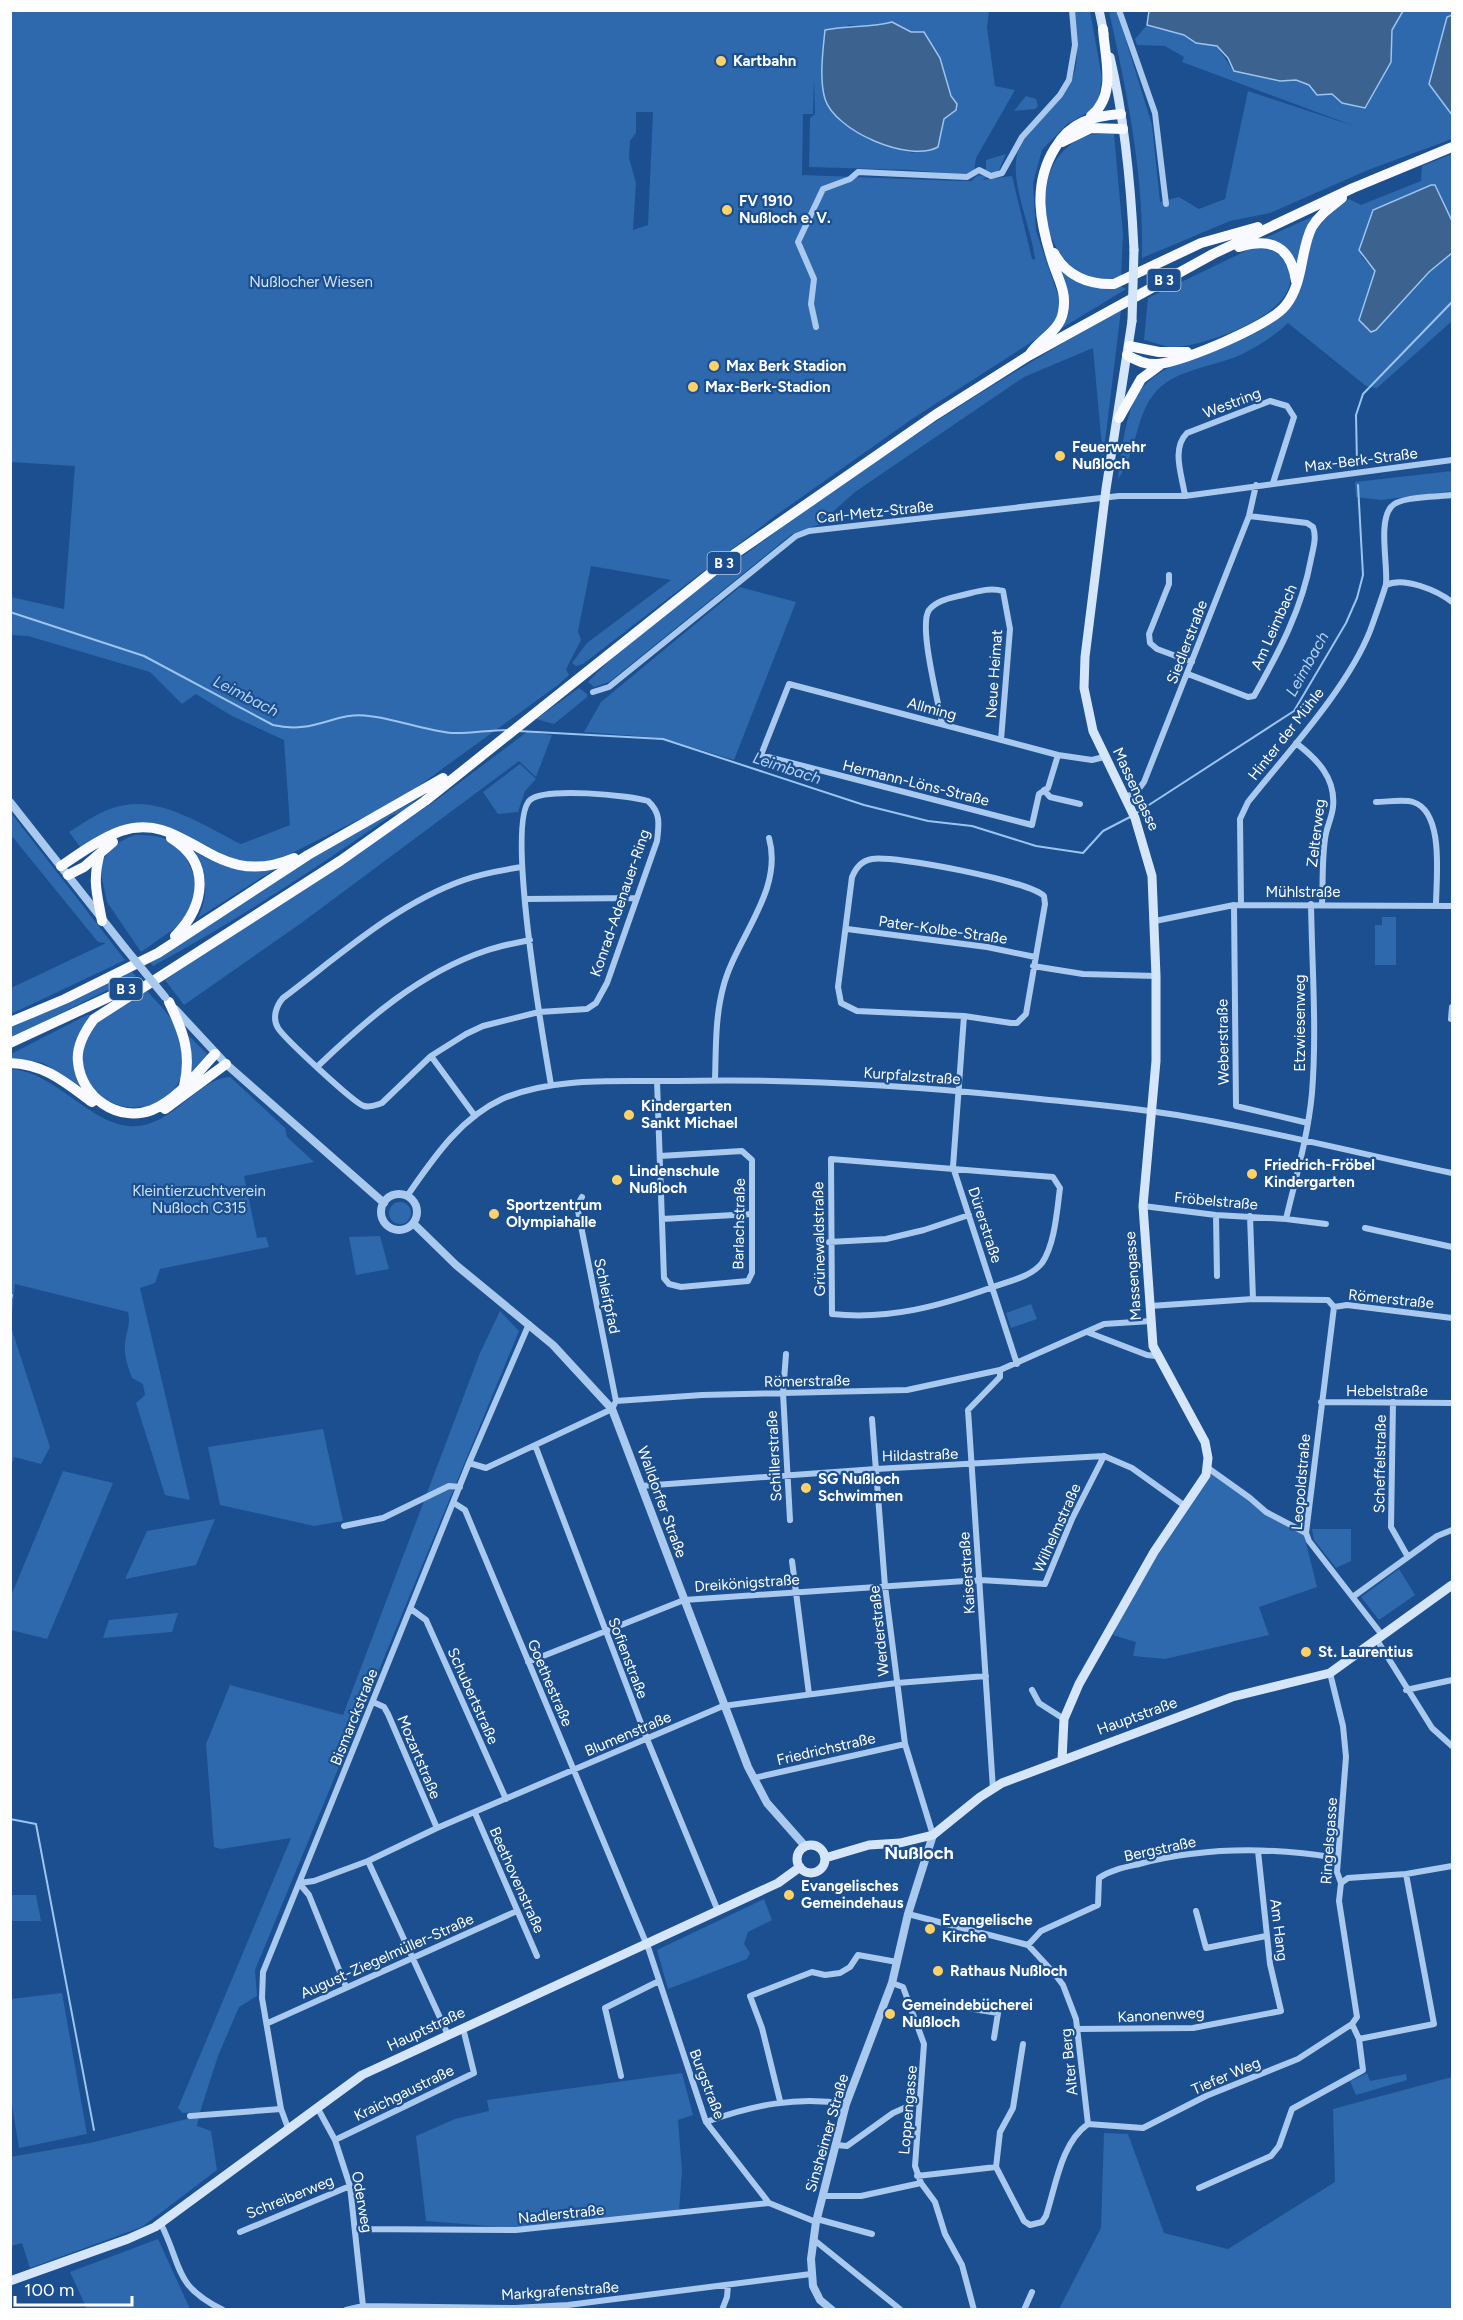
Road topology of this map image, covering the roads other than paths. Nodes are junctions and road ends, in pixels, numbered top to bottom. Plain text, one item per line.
1 (1071, 10) edge
2 (1098, 10) edge
3 (1119, 10) edge
4 (1103, 29) junction
5 (1121, 114) junction
6 (1089, 117) junction
7 (1123, 129) junction
8 (1452, 147) edge
9 (1055, 148) junction
10 (1353, 188) junction
11 (1166, 204) dead end
12 (1273, 224) junction
13 (1046, 239) junction
14 (1213, 254) junction
15 (1296, 284) junction
16 (816, 327) dead end
17 (1128, 351) junction
18 (1196, 352) junction
19 (1028, 356) junction
20 (1162, 364) junction
21 (1119, 418) junction
22 (1452, 460) edge
23 (1273, 483) junction
24 (1256, 485) junction
25 (1452, 495) edge
26 (1185, 496) junction
27 (1105, 498) junction
28 (1249, 516) junction
29 (1169, 575) dead end
30 (1386, 585) junction
31 (1452, 602) edge
32 (1192, 662) junction
33 (1188, 674) junction
34 (789, 684) joint
35 (593, 692) dead end
36 (942, 724) junction
37 (1001, 740) junction
38 (1296, 742) junction
39 (1058, 755) junction
40 (1104, 756) junction
41 (473, 760) junction
42 (1044, 790) junction
43 (1125, 798) junction
44 (10, 802) edge
45 (1376, 802) dead end
46 (1080, 804) dead end
47 (769, 838) dead end
48 (100, 853) junction
49 (308, 855) junction
50 (522, 867) junction
51 (65, 870) junction
52 (637, 898) junction
53 (525, 899) junction
54 (1311, 904) junction
55 (1323, 904) junction
56 (1238, 905) junction
57 (1436, 905) junction
58 (1452, 906) edge
59 (102, 921) junction
60 (1155, 921) junction
61 (847, 929) junction
62 (530, 940) junction
63 (208, 945) junction
64 (158, 953) junction
65 (1035, 957) junction
66 (1033, 966) junction
67 (1156, 976) junction
68 (167, 999) junction
69 (1452, 1007) edge
70 (539, 1012) junction
71 (964, 1016) junction
72 (1451, 1019) edge
73 (10, 1022) edge
74 (10, 1043) edge
75 (215, 1054) junction
76 (431, 1056) junction
77 (10, 1063) edge
78 (225, 1065) junction
79 (318, 1066) junction
80 (715, 1080) junction
81 (657, 1081) junction
82 (551, 1085) junction
83 (184, 1086) junction
84 (957, 1090) junction
85 (1152, 1111) junction
86 (475, 1116) junction
87 (1308, 1123) junction
88 (1305, 1141) junction
89 (660, 1156) junction
90 (953, 1167) junction
91 (1452, 1173) edge
92 (407, 1196) junction
93 (582, 1197) dead end
94 (384, 1203) junction
95 (1143, 1206) junction
96 (752, 1214) junction
97 (969, 1215) junction
98 (1216, 1215) junction
99 (1250, 1216) junction
100 (662, 1219) junction
101 (1286, 1219) junction
102 (413, 1223) junction
103 (1326, 1224) dead end
104 (1365, 1228) dead end
105 (829, 1242) junction
106 (1452, 1247) edge
107 (1217, 1276) dead end
108 (992, 1287) junction
109 (1253, 1299) junction
110 (1150, 1306) junction
111 (1334, 1306) junction
112 (1452, 1318) edge
113 (1151, 1321) junction
114 (529, 1324) junction
115 (1087, 1332) junction
116 (786, 1354) dead end
117 (1156, 1356) junction
118 (1017, 1364) junction
119 (1000, 1370) junction
120 (783, 1393) junction
121 (1321, 1402) junction
122 (1393, 1402) junction
123 (1452, 1403) edge
124 (614, 1405) junction
125 (872, 1419) dead end
126 (535, 1445) junction
127 (1104, 1456) junction
128 (469, 1463) junction
129 (970, 1465) junction
130 (876, 1468) junction
131 (1208, 1468) junction
132 (787, 1476) junction
133 (641, 1486) junction
134 (460, 1487) junction
135 (454, 1503) junction
136 (1185, 1506) junction
137 (790, 1520) dead end
138 (344, 1526) dead end
139 (1452, 1530) edge
140 (1306, 1533) junction
141 (1408, 1557) junction
142 (792, 1561) dead end
143 (980, 1580) junction
144 (1452, 1585) edge
145 (885, 1586) junction
146 (795, 1592) junction
147 (1354, 1596) junction
148 (684, 1600) junction
149 (411, 1609) junction
150 (605, 1632) junction
151 (1379, 1638) junction
152 (528, 1662) junction
153 (1330, 1673) junction
154 (986, 1676) junction
155 (1452, 1680) edge
156 (897, 1683) junction
157 (1032, 1690) dead end
158 (1406, 1690) junction
159 (809, 1694) junction
160 (373, 1702) junction
161 (723, 1706) junction
162 (1064, 1719) junction
163 (646, 1739) junction
164 (905, 1744) junction
165 (1452, 1746) edge
166 (1062, 1760) junction
167 (574, 1770) junction
168 (754, 1778) junction
169 (993, 1789) junction
170 (506, 1799) junction
171 (475, 1813) junction
172 (437, 1828) junction
173 (933, 1836) junction
174 (805, 1846) junction
175 (1258, 1851) junction
176 (825, 1858) junction
177 (1337, 1858) junction
178 (368, 1861) junction
179 (800, 1866) junction
180 (1452, 1866) edge
181 (1406, 1874) junction
182 (298, 1883) junction
183 (1341, 1883) junction
184 (517, 1911) junction
185 (718, 1911) junction
186 (1196, 1911) dead end
187 (908, 1914) junction
188 (1266, 1936) junction
189 (646, 1944) junction
190 (1028, 1945) junction
191 (537, 1956) dead end
192 (413, 1959) junction
193 (897, 1962) junction
194 (659, 1981) junction
195 (892, 1983) junction
196 (346, 1987) junction
197 (750, 1996) junction
198 (742, 1999) dead end
199 (909, 2006) junction
200 (1281, 2011) joint
201 (268, 2023) junction
202 (1352, 2024) junction
203 (464, 2028) junction
204 (1077, 2029) junction
205 (448, 2035) junction
206 (994, 2038) dead end
207 (1359, 2039) junction
208 (1023, 2044) dead end
209 (621, 2076) dead end
210 (780, 2101) junction
211 (918, 2102) junction
212 (846, 2104) junction
213 (317, 2106) junction
214 (281, 2109) junction
215 (190, 2116) dead end
216 (706, 2122) junction
217 (1088, 2124) junction
218 (288, 2128) junction
219 (335, 2140) junction
220 (836, 2145) junction
221 (996, 2168) junction
222 (918, 2176) junction
223 (921, 2183) junction
224 (350, 2186) junction
225 (1198, 2188) dead end
226 (823, 2196) junction
227 (769, 2203) junction
228 (817, 2221) junction
229 (161, 2224) junction
230 (355, 2229) junction
231 (240, 2232) dead end
232 (872, 2234) dead end
233 (813, 2239) junction
234 (811, 2274) junction
235 (10, 2280) edge
236 (728, 2285) junction
237 (1032, 2292) dead end
238 (363, 2306) junction
239 (224, 2310) edge
240 (346, 2310) edge
241 (722, 2310) edge
242 (832, 2310) edge
243 (901, 2310) edge
244 (974, 2310) edge
245 (1024, 2310) edge

1 - 16 street
2 - 4 main road
3 - 11 street
4 - 5 main road
4 - 6 highway
5 - 6 highway
5 - 7 main road
6 - 9 highway
7 - 9 highway
7 - 17 main road, Massengasse, bridge
8 - 10 highway, B 3
9 - 13 highway
10 - 12 highway, B 3
10 - 15 highway
12 - 13 highway
12 - 14 highway, B 3
13 - 19 highway
14 - 15 highway
14 - 19 highway, B 3
15 - 18 highway
17 - 18 highway
17 - 20 highway
17 - 21 main road, Massengasse
18 - 20 highway
19 - 41 highway, B 3
20 - 21 highway
21 - 27 main road, Massengasse
22 - 23 street, Max-Berk-Straße
23 - 24 street
23 - 26 street, Westring
24 - 26 street
24 - 28 street, Siedlerstraße
25 - 30 street, Hinter der Mühle
26 - 27 street
27 - 35 street, Carl-Metz-Straße
27 - 40 main road, Massengasse
28 - 32 street, Siedlerstraße
28 - 33 street, Am Leimbach
29 - 32 street
30 - 31 street
30 - 38 street, Hinter der Mühle
32 - 33 street, Siedlerstraße
33 - 43 street, Siedlerstraße
34 - 36 street, Allming
34 - 42 street, Hermann-Löns-Straße
36 - 37 street, Allming
36 - 37 street, Neue Heimat
37 - 39 street, Allming
38 - 55 street, Zelterweg
38 - 56 street, Hinter der Mühle
39 - 40 street, Allming
39 - 42 street, Hermann-Löns-Straße
40 - 43 main road, Massengasse
41 - 49 highway, B 3
41 - 63 highway, B 3
42 - 46 street
43 - 60 main road, Massengasse
44 - 51 street
45 - 57 street
47 - 80 street
48 - 51 highway
48 - 59 highway
48 - 64 highway
49 - 51 highway
49 - 64 highway, B 3
50 - 52 street, Konrad-Adenauer-Ring
50 - 53 street, Konrad-Adenauer-Ring
50 - 79 street
51 - 59 street
52 - 53 street
52 - 70 street, Konrad-Adenauer-Ring
53 - 62 street, Konrad-Adenauer-Ring
54 - 55 street, Mühlstraße
54 - 56 street, Mühlstraße
54 - 87 street, Etzwiesenweg
55 - 57 street, Mühlstraße
56 - 60 street, Mühlstraße
56 - 87 street, Weberstraße
57 - 58 street, Mühlstraße
59 - 68 street, bridge
60 - 67 main road, Massengasse
61 - 65 street, Pater-Kolbe-Straße
61 - 65 street
61 - 71 street
62 - 70 street, Konrad-Adenauer-Ring
62 - 79 street
63 - 74 highway, B 3
63 - 83 highway
64 - 73 highway, B 3
65 - 66 street
66 - 67 street
66 - 71 street
67 - 85 main road, Massengasse
68 - 75 street
68 - 83 highway
69 - 72 street
70 - 76 street
70 - 82 street, Konrad-Adenauer-Ring
71 - 84 street, Dürerstraße
75 - 78 street
75 - 83 highway
76 - 79 street
76 - 86 street
77 - 78 highway
78 - 94 street
80 - 81 street, Kurpfalzstraße
80 - 84 street, Kurpfalzstraße
81 - 82 street, Kurpfalzstraße
81 - 89 street, Barlachstraße
82 - 86 street, Kurpfalzstraße
84 - 85 street, Kurpfalzstraße
84 - 90 street, Dürerstraße
85 - 88 street, Kurpfalzstraße
85 - 95 main road, Massengasse
86 - 92 street, Kurpfalzstraße
87 - 88 street, Etzwiesenweg
88 - 91 street, Kurpfalzstraße
88 - 101 street
89 - 96 street, Barlachstraße
89 - 100 street, Barlachstraße
90 - 97 street, Dürerstraße
90 - 105 street, Grünewaldstraße
90 - 108 street
92 - 94 street
92 - 102 street
93 - 124 street, Schleifpfad
94 - 102 street
95 - 98 street, Fröbelstraße
95 - 110 main road, Massengasse
96 - 100 street
96 - 100 street, Barlachstraße
97 - 105 street
97 - 108 street, Dürerstraße
98 - 99 street, Fröbelstraße
98 - 107 street
99 - 101 street, Fröbelstraße
99 - 109 street
101 - 103 street, Fröbelstraße
102 - 114 street, Walldorfer Straße
104 - 106 street
105 - 108 street, Grünewaldstraße
108 - 118 street, Dürerstraße
109 - 110 street, Römerstraße
109 - 111 street, Römerstraße
110 - 113 main road, Massengasse
111 - 112 street, Römerstraße
111 - 121 street, Leopoldstraße
113 - 115 street, Römerstraße
113 - 117 main road, Massengasse
114 - 124 street, Walldorfer Straße
114 - 128 street, Bismarckstraße
115 - 117 street
115 - 118 street, Römerstraße
116 - 120 street, Schillerstraße
117 - 131 main road, Massengasse
118 - 119 street, Römerstraße
119 - 120 street, Römerstraße
119 - 129 street, Kaiserstraße
120 - 124 street, Römerstraße
120 - 132 street, Schillerstraße
121 - 122 street, Hebelstraße
121 - 140 street, Leopoldstraße
122 - 123 street, Hebelstraße
122 - 141 street, Scheffelstraße
124 - 126 street, Römerstraße
124 - 133 street, Walldorfer Straße
125 - 130 street, Werderstraße
126 - 128 street, Römerstraße
126 - 150 street, Sofienstraße
127 - 129 street, Hildastraße
127 - 136 street, Hildastraße
127 - 143 street, Wilhelmstraße
128 - 134 street, Bismarckstraße
129 - 130 street, Hildastraße
129 - 143 street, Kaiserstraße
130 - 132 street, Hildastraße
130 - 145 street, Werderstraße
131 - 136 main road
131 - 140 street
132 - 133 street, Hildastraße
132 - 137 street, Schillerstraße
133 - 148 street, Walldorfer Straße
134 - 135 street, Bismarckstraße
134 - 138 street
135 - 149 street, Bismarckstraße
135 - 152 street, Goethestraße
136 - 162 main road
139 - 141 street
140 - 147 street, Leopoldstraße
141 - 147 street
142 - 146 street
143 - 145 street, Dreikönigstraße
143 - 154 street, Kaiserstraße
144 - 151 main road, Hauptstraße
145 - 146 street, Dreikönigstraße
145 - 156 street, Werderstraße
146 - 148 street, Dreikönigstraße
146 - 159 street
147 - 151 street, Leopoldstraße
148 - 150 street, Dreikönigstraße
148 - 161 street, Walldorfer Straße
149 - 160 street, Bismarckstraße
149 - 170 street, Schubertstraße
150 - 152 street, Dreikönigstraße
150 - 163 street, Sofienstraße
151 - 153 main road, Hauptstraße
151 - 158 street, Leopoldstraße
152 - 167 street, Goethestraße
153 - 166 main road, Hauptstraße
153 - 177 street, Ringelsgasse
154 - 156 street, Blumenstraße
154 - 169 street, Kaiserstraße
155 - 158 street
156 - 159 street, Blumenstraße
156 - 164 street, Werderstraße
157 - 162 street
158 - 165 street, Leopoldstraße
159 - 161 street, Blumenstraße
160 - 172 street, Mozartstraße
160 - 182 street, Bismarckstraße
161 - 163 street, Blumenstraße
161 - 168 street, Walldorfer Straße
162 - 166 main road
163 - 167 street, Blumenstraße
163 - 185 street, Sofienstraße
164 - 168 street, Friedrichstraße
164 - 173 street, Werderstraße
166 - 169 main road, Hauptstraße
167 - 170 street, Blumenstraße
167 - 189 street, Goethestraße
168 - 174 street, Walldorfer Straße
169 - 173 main road, Hauptstraße
170 - 171 street, Blumenstraße
171 - 172 street, Blumenstraße
171 - 184 street, Beethovenstraße
172 - 178 street, Blumenstraße
173 - 176 main road, Hauptstraße
173 - 187 street, Sinsheimer Straße
174 - 176 main road
174 - 179 main road
175 - 177 street, Bergstraße
175 - 188 street, Am Hang
175 - 190 street, Bergstraße
176 - 179 main road, Hauptstraße
177 - 183 street, Ringelsgasse
178 - 182 street, Blumenstraße
178 - 192 street
179 - 185 main road, Hauptstraße
180 - 181 street
181 - 183 street
181 - 207 street
182 - 196 street
182 - 201 street, Bismarckstraße
183 - 202 street, Ringelsgasse
184 - 191 street, Beethovenstraße
184 - 192 street, August-Ziegelmüller-Straße
185 - 189 main road, Hauptstraße
186 - 188 street
187 - 190 street
187 - 193 street, Sinsheimer Straße
188 - 200 street, Am Hang
189 - 194 street, Burgstraße
189 - 203 main road, Hauptstraße
190 - 204 street, Alter Berg
192 - 196 street, August-Ziegelmüller-Straße
192 - 205 street
193 - 195 street, Sinsheimer Straße
193 - 197 street
194 - 209 street
194 - 216 street, Burgstraße
195 - 199 street, Loppengasse
195 - 212 street, Sinsheimer Straße
196 - 201 street, August-Ziegelmüller-Straße
197 - 198 street
197 - 210 street
199 - 206 street
199 - 211 street, Loppengasse
200 - 204 street, Kanonenweg
201 - 214 street, Bismarckstraße
202 - 207 street
202 - 217 street, Tiefer Weg
203 - 205 main road, Hauptstraße
203 - 219 street, Kraichgaustraße
204 - 217 street, Alter Berg
205 - 213 main road, Hauptstraße
207 - 225 street
208 - 221 street
210 - 212 street
210 - 216 street
211 - 220 street
211 - 222 street, Loppengasse
212 - 220 street, Sinsheimer Straße
213 - 218 main road, Hauptstraße
213 - 219 street, Oderweg
214 - 215 street
214 - 218 street, Bismarckstraße
216 - 227 street, Burgstraße
217 - 221 street
218 - 229 main road, Hauptstraße
219 - 224 street, Oderweg
220 - 226 street, Sinsheimer Straße
221 - 222 street
222 - 223 street, Loppengasse
223 - 226 street
223 - 244 street, Loppengasse
224 - 230 street, Oderweg
224 - 231 street, Schreiberweg
226 - 228 street, Sinsheimer Straße
227 - 228 street
227 - 230 street, Nadlerstraße
228 - 232 street
228 - 233 street, Sinsheimer Straße
229 - 235 main road, Hauptstraße
229 - 239 street
230 - 238 street, Oderweg
233 - 234 street, Sinsheimer Straße
233 - 243 street
234 - 236 street, Markgrafenstraße
234 - 242 street, Sinsheimer Straße
236 - 238 street, Markgrafenstraße
236 - 241 street
237 - 245 street
238 - 240 street, Markgrafenstraße

